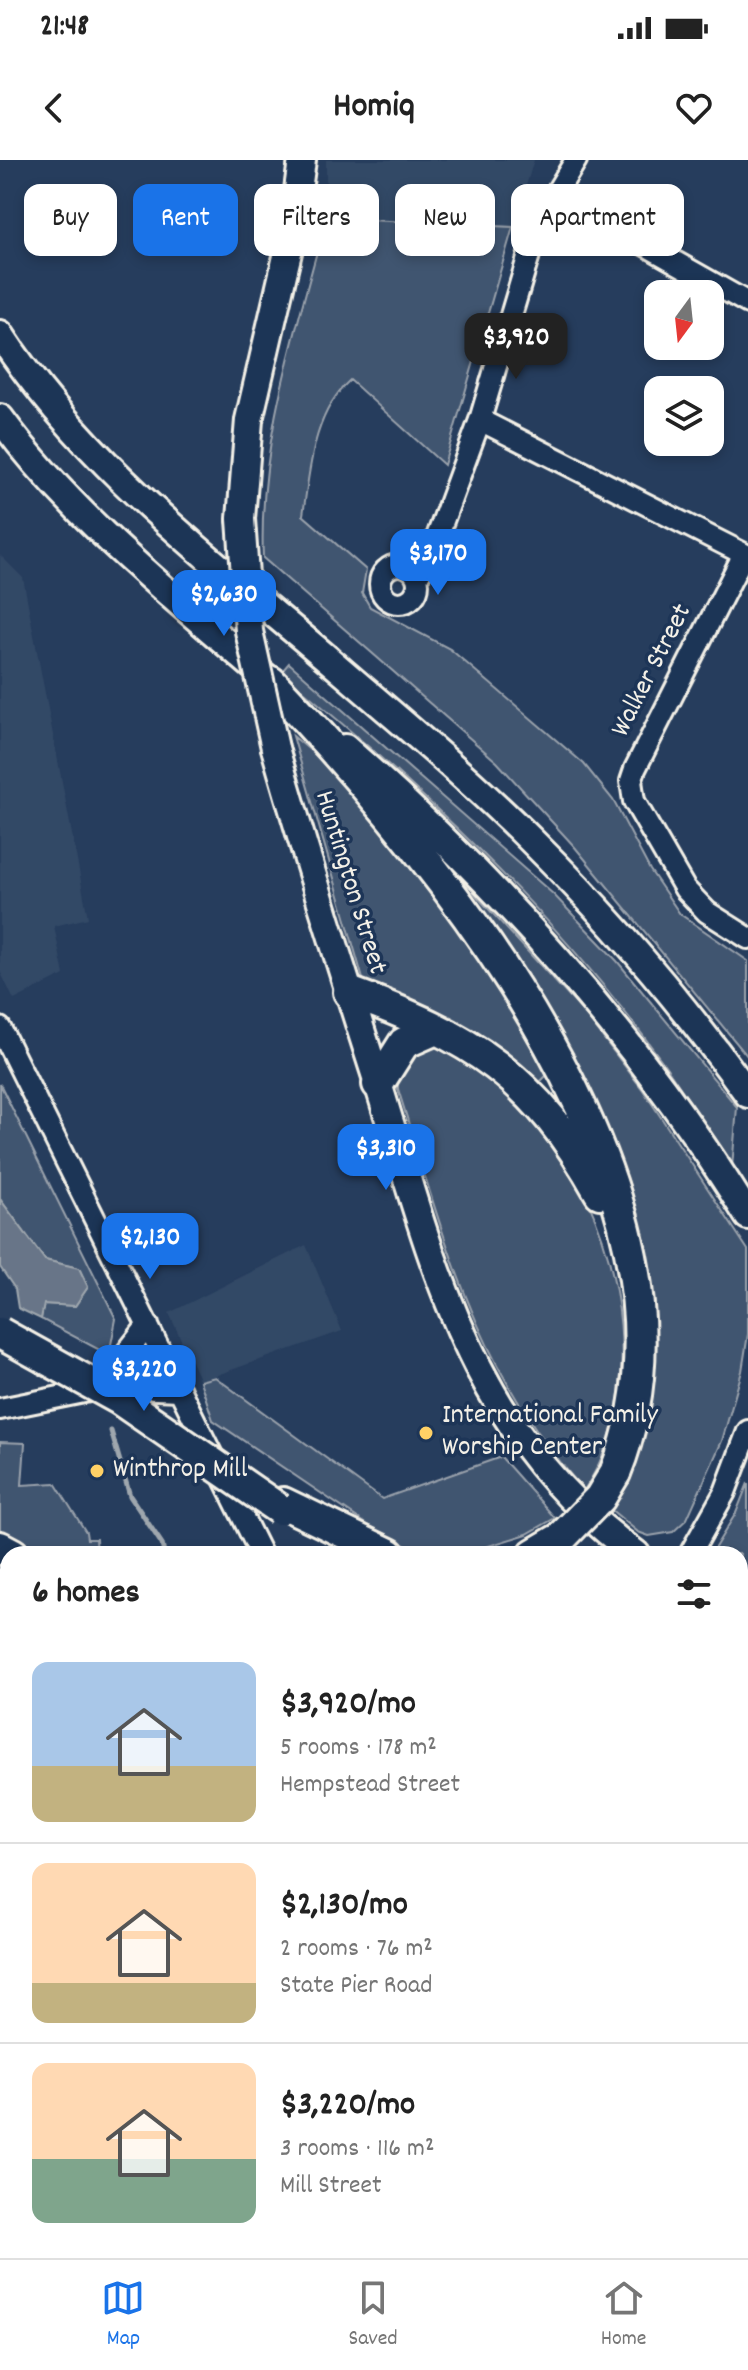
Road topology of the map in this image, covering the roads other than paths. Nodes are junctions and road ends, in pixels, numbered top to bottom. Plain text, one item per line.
1 (302, 160) edge
2 (572, 163) edge
3 (560, 184) edge
4 (529, 256) edge
5 (665, 256) edge
6 (748, 303) edge
7 (3, 346) edge
8 (0, 418) edge
9 (480, 420) junction
10 (746, 555) edge
11 (417, 578) dead end
12 (271, 682) junction
13 (748, 938) edge
14 (349, 992) junction
15 (0, 1028) edge
16 (436, 1029) junction
17 (378, 1084) junction
18 (748, 1094) edge
19 (747, 1214) edge
20 (625, 1241) junction
21 (148, 1325) junction
22 (0, 1333) edge
23 (109, 1387) junction
24 (180, 1390) junction
25 (0, 1409) edge
26 (748, 1431) edge
27 (281, 1506) junction
28 (257, 1546) edge
29 (328, 1546) edge
30 (371, 1546) edge
31 (548, 1546) edge
32 (627, 1546) edge
33 (695, 1546) edge

1 - 14 main road, Huntington Street, bridge
2 - 3 street
4 - 9 street
5 - 6 street
7 - 18 main road
8 - 12 main road
9 - 10 street
9 - 11 street
10 - 13 street, Walker Street
12 - 19 main road
12 - 20 highway
14 - 16 highway
14 - 17 main road, Huntington Street
15 - 21 street
16 - 17 highway
16 - 20 highway
17 - 32 main road, Huntington Street
20 - 31 highway, bridge
21 - 23 street
21 - 24 street
22 - 27 highway, bridge
23 - 24 street
23 - 25 street
24 - 28 street
26 - 33 street
27 - 29 highway
27 - 30 highway

